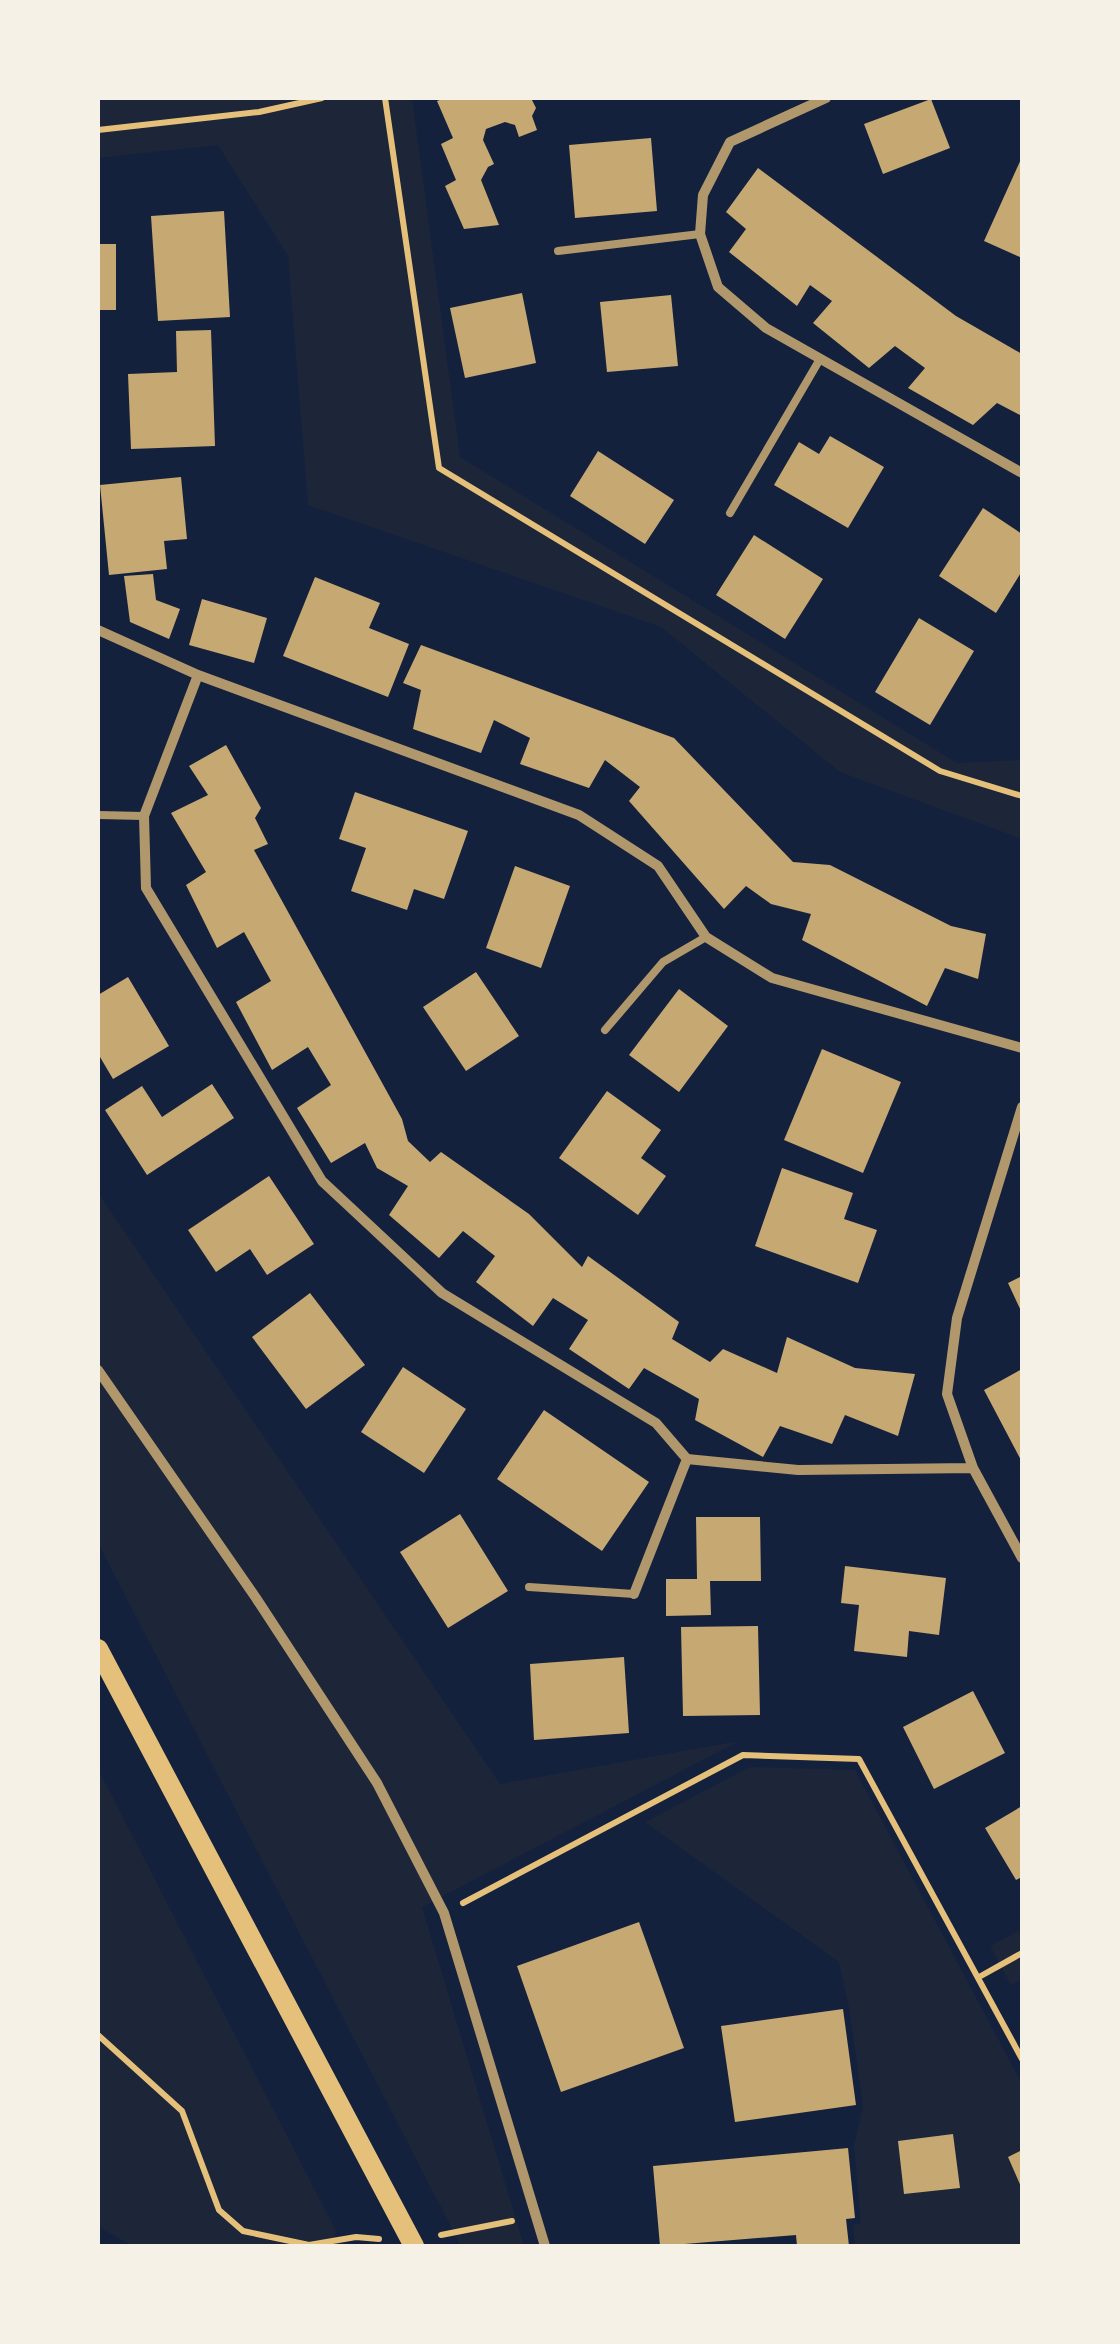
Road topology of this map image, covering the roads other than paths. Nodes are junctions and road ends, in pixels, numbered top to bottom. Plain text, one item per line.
1 (826, 98) edge
2 (700, 234) junction
3 (558, 251) dead end
4 (820, 359) junction
5 (1022, 473) edge
6 (730, 514) dead end
7 (98, 630) edge
8 (198, 675) junction
9 (98, 815) edge
10 (144, 816) junction
11 (706, 938) junction
12 (606, 1030) dead end
13 (1022, 1048) edge
14 (1022, 1107) edge
15 (98, 1370) edge
16 (687, 1460) junction
17 (973, 1468) junction
18 (1022, 1558) edge
19 (529, 1587) dead end
20 (634, 1594) joint
21 (98, 1650) edge
22 (412, 2244) edge
23 (546, 2246) edge

1 - 2 street
2 - 3 lane
2 - 4 street
4 - 5 street
4 - 6 lane
7 - 8 street
8 - 10 street
8 - 11 street
9 - 10 lane
10 - 16 street
11 - 12 lane
11 - 13 street
14 - 17 street
15 - 23 street
16 - 17 street
16 - 20 street
17 - 18 street
19 - 20 lane
21 - 22 main road

